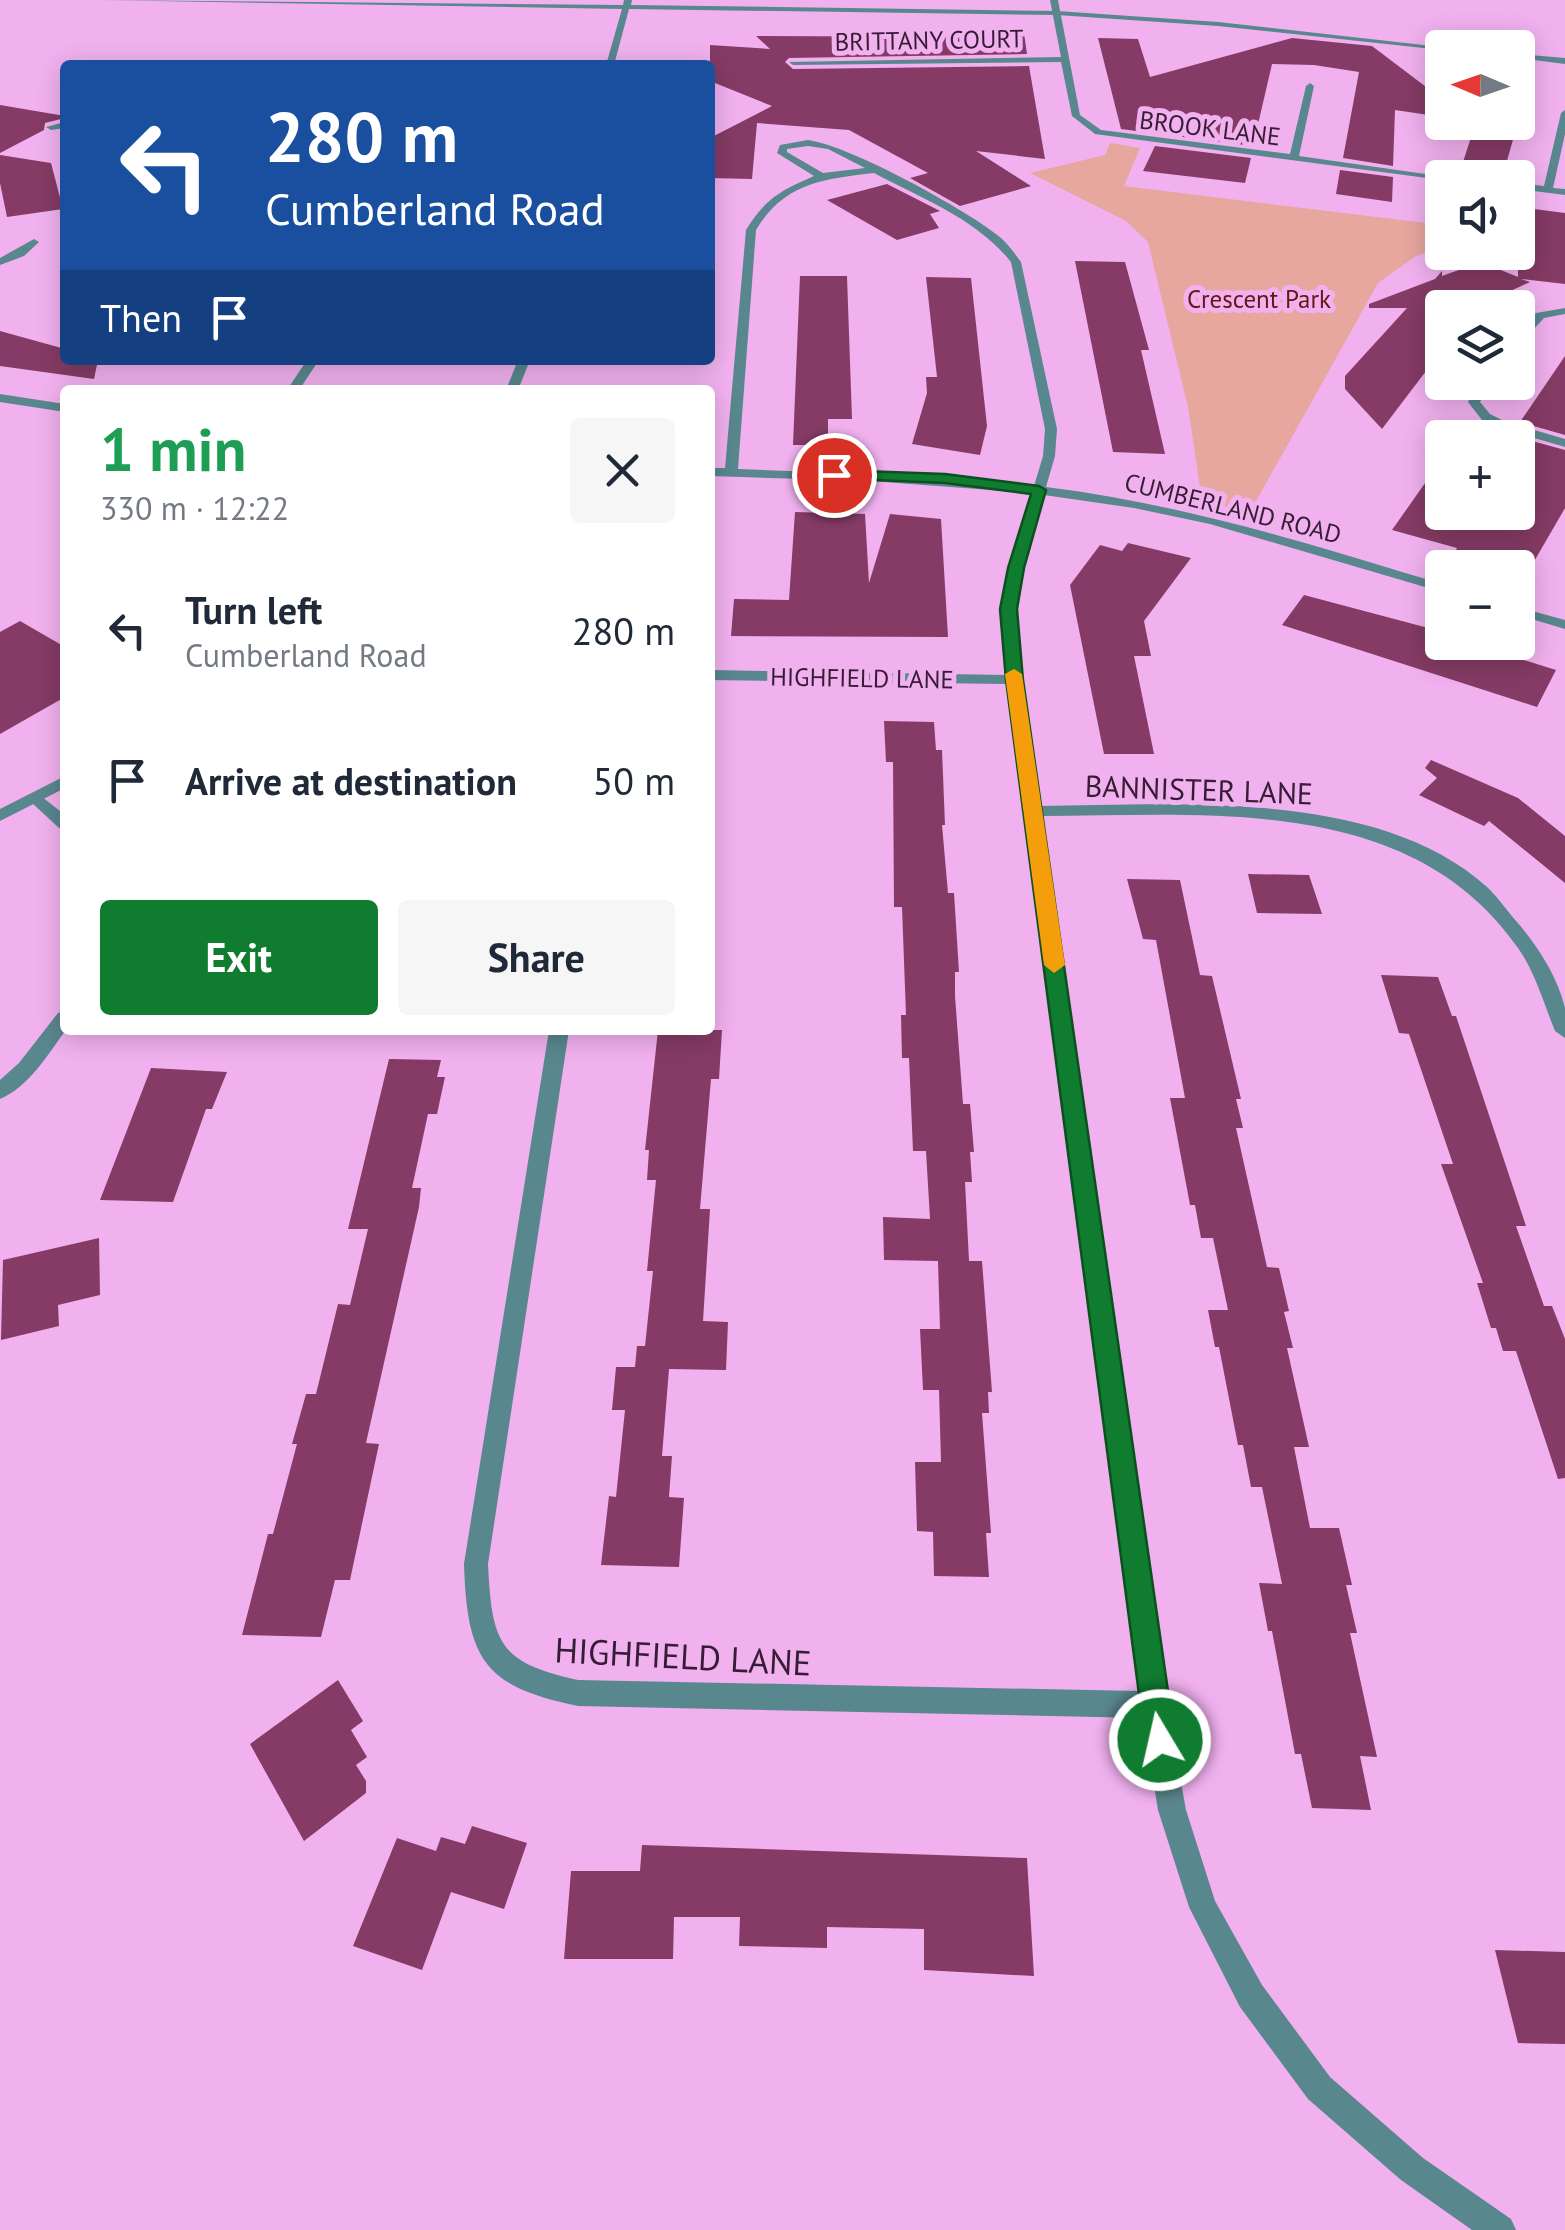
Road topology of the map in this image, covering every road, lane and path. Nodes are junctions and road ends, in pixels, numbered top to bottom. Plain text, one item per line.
1 (105, 0) edge
2 (1054, 0) edge
3 (627, 3) edge
4 (812, 4) edge
5 (853, 4) edge
6 (1057, 13) junction
7 (1425, 46) edge
8 (1535, 58) edge
9 (1065, 59) junction
10 (611, 60) edge
11 (1565, 61) edge
12 (793, 62) dead end
13 (1310, 86) dead end
14 (1565, 113) edge
15 (60, 126) edge
16 (51, 127) dead end
17 (1294, 158) junction
18 (875, 170) junction
19 (1425, 175) edge
20 (821, 176) junction
21 (1535, 188) edge
22 (1548, 190) junction
23 (1565, 192) edge
24 (34, 242) dead end
25 (0, 262) edge
26 (1565, 311) edge
27 (1535, 321) edge
28 (0, 398) edge
29 (1475, 400) edge
30 (60, 407) edge
31 (1565, 443) edge
32 (715, 472) edge
33 (731, 472) junction
34 (1039, 490) junction
35 (1425, 583) edge
36 (1535, 616) edge
37 (1565, 626) edge
38 (715, 676) edge
39 (1014, 680) junction
40 (60, 784) edge
41 (36, 798) junction
42 (1033, 811) junction
43 (0, 816) edge
44 (60, 820) edge
45 (60, 1024) edge
46 (1565, 1032) edge
47 (558, 1035) edge
48 (0, 1091) edge
49 (1154, 1704) junction
50 (1500, 2230) edge

1 - 3 street
2 - 6 street, BROOK LANE
3 - 4 street
3 - 10 street
4 - 5 street
5 - 6 street
6 - 7 street
6 - 9 street, BROOK LANE
8 - 11 street
9 - 12 street, BRITTANY COURT
9 - 17 street, BROOK LANE
13 - 17 street
14 - 22 street
15 - 16 street
17 - 19 street, BROOK LANE
18 - 20 street
18 - 20 street
18 - 34 street
20 - 33 street
21 - 22 street
22 - 23 street
24 - 25 street
26 - 27 street
28 - 30 street
29 - 31 street
32 - 33 street, CUMBERLAND ROAD
33 - 34 street, CUMBERLAND ROAD
34 - 35 street, CUMBERLAND ROAD
34 - 39 street
36 - 37 street
38 - 39 street, HIGHFIELD LANE
39 - 42 street
40 - 41 street
41 - 43 street
41 - 44 street
42 - 46 street, BANNISTER LANE
42 - 49 street
45 - 48 street
47 - 49 street, HIGHFIELD LANE
49 - 50 street

